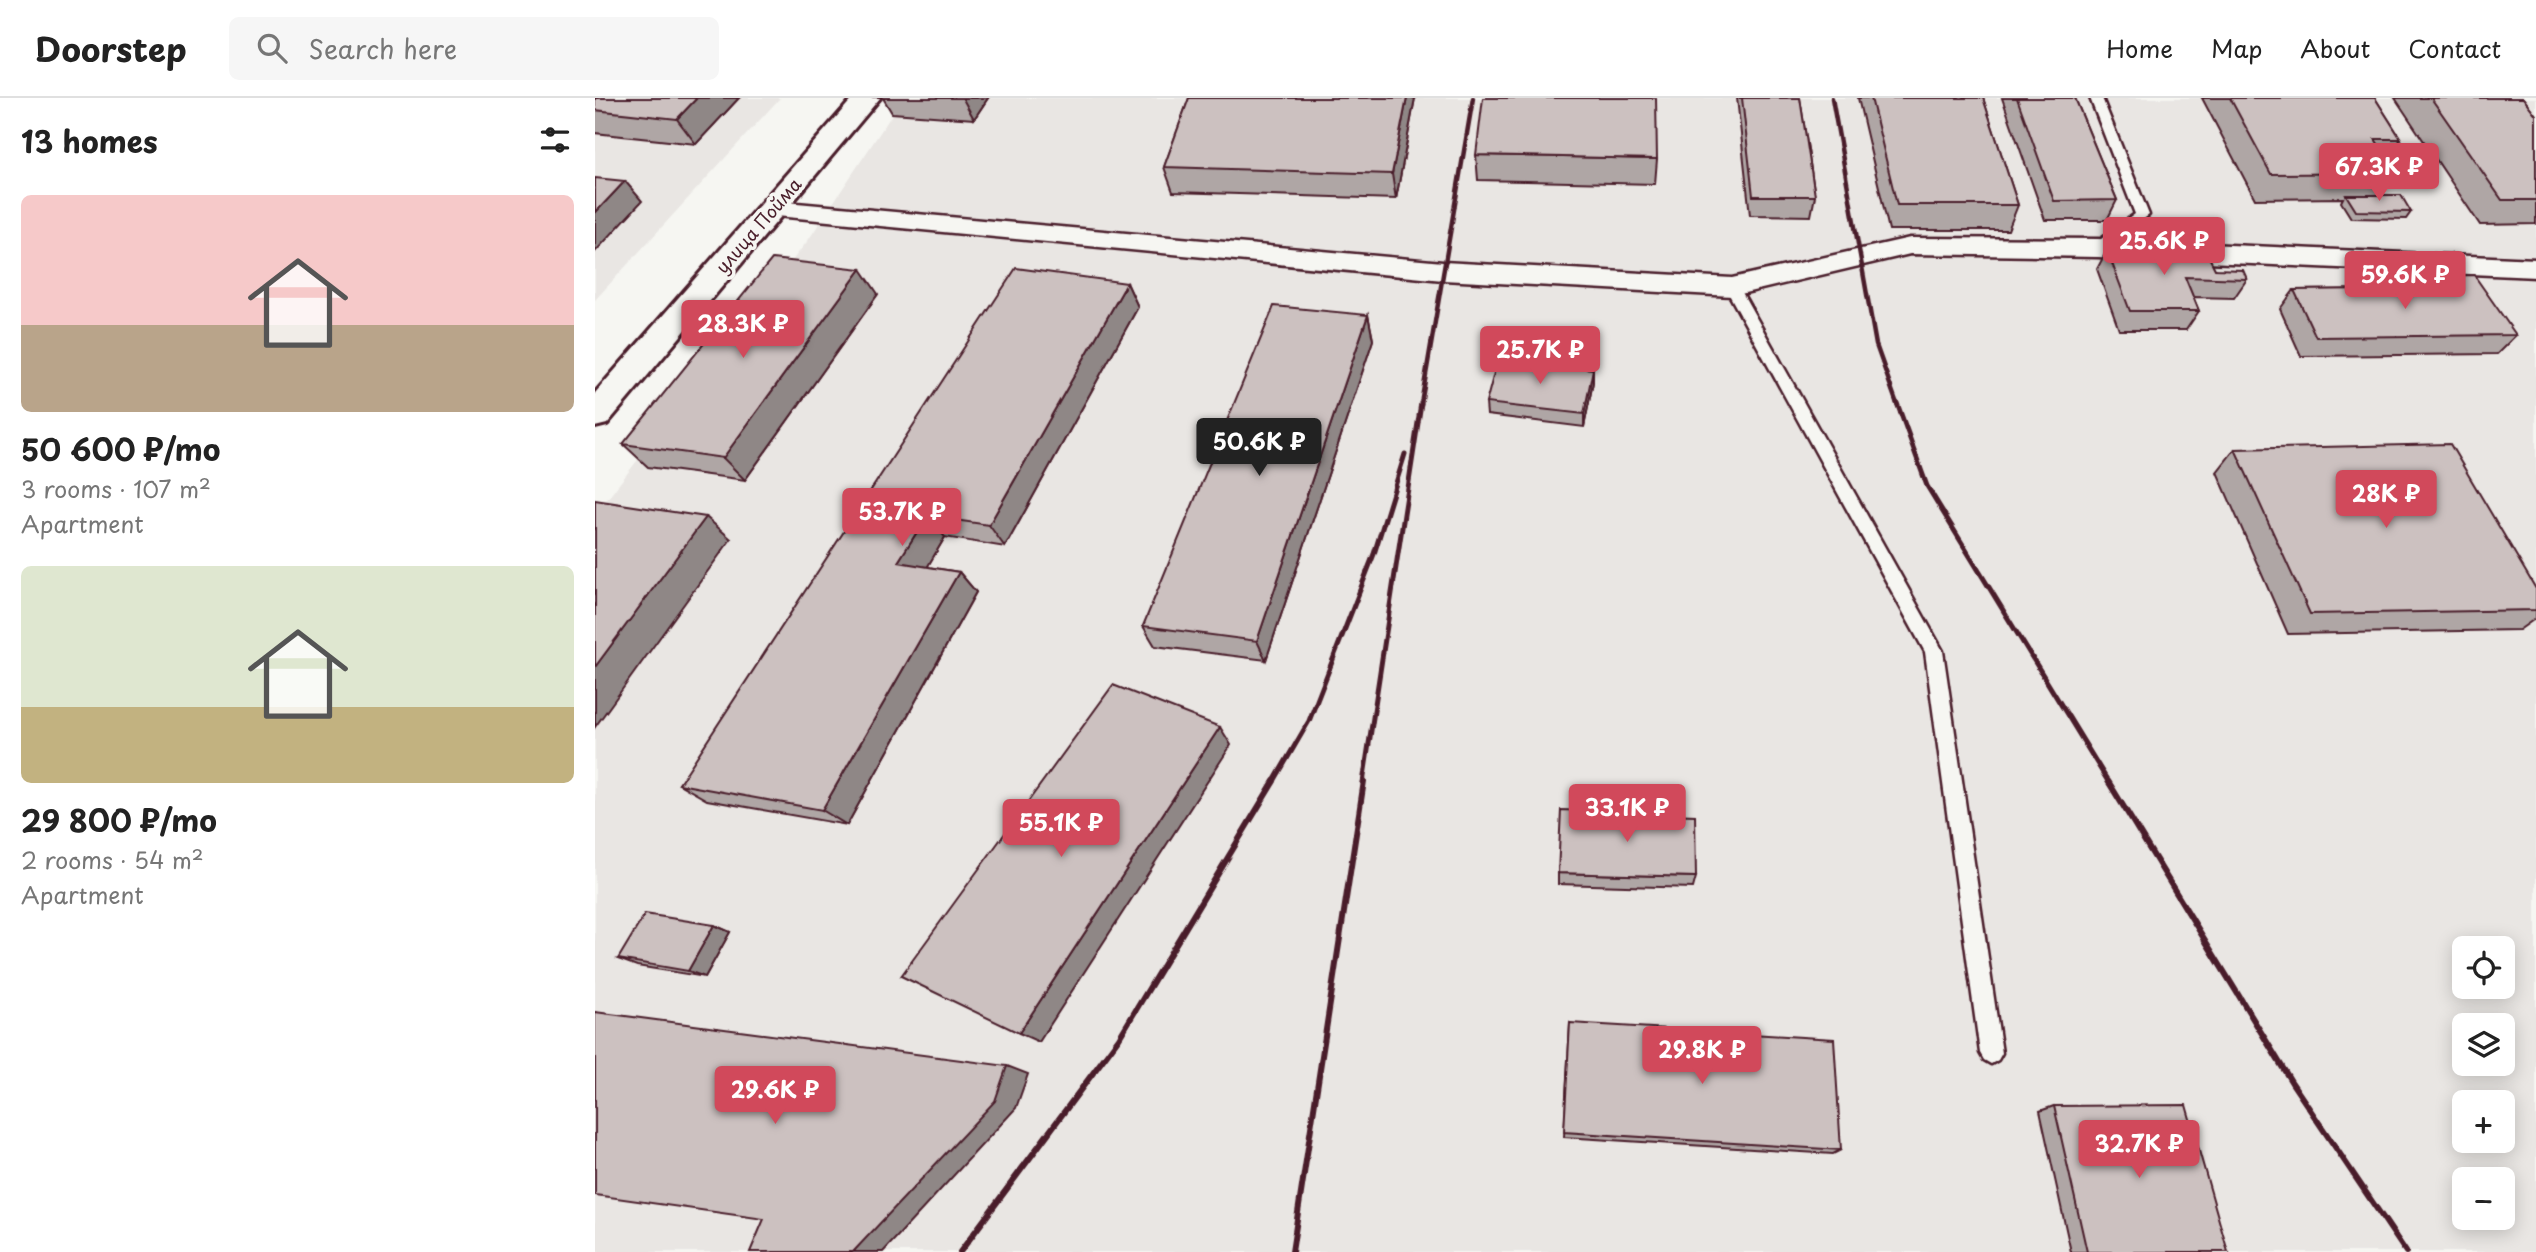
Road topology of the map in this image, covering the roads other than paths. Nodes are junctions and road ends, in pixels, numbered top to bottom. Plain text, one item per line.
1 (867, 98) edge
2 (2096, 98) edge
3 (775, 209) junction
4 (2098, 248) junction
5 (2536, 268) edge
6 (1732, 287) junction
7 (595, 415) edge
8 (1991, 1053) dead end

1 - 3 main road, улица Пойма
2 - 4 lane
3 - 6 street
3 - 7 main road, улица Пойма
4 - 5 street
4 - 6 street
6 - 8 lane

